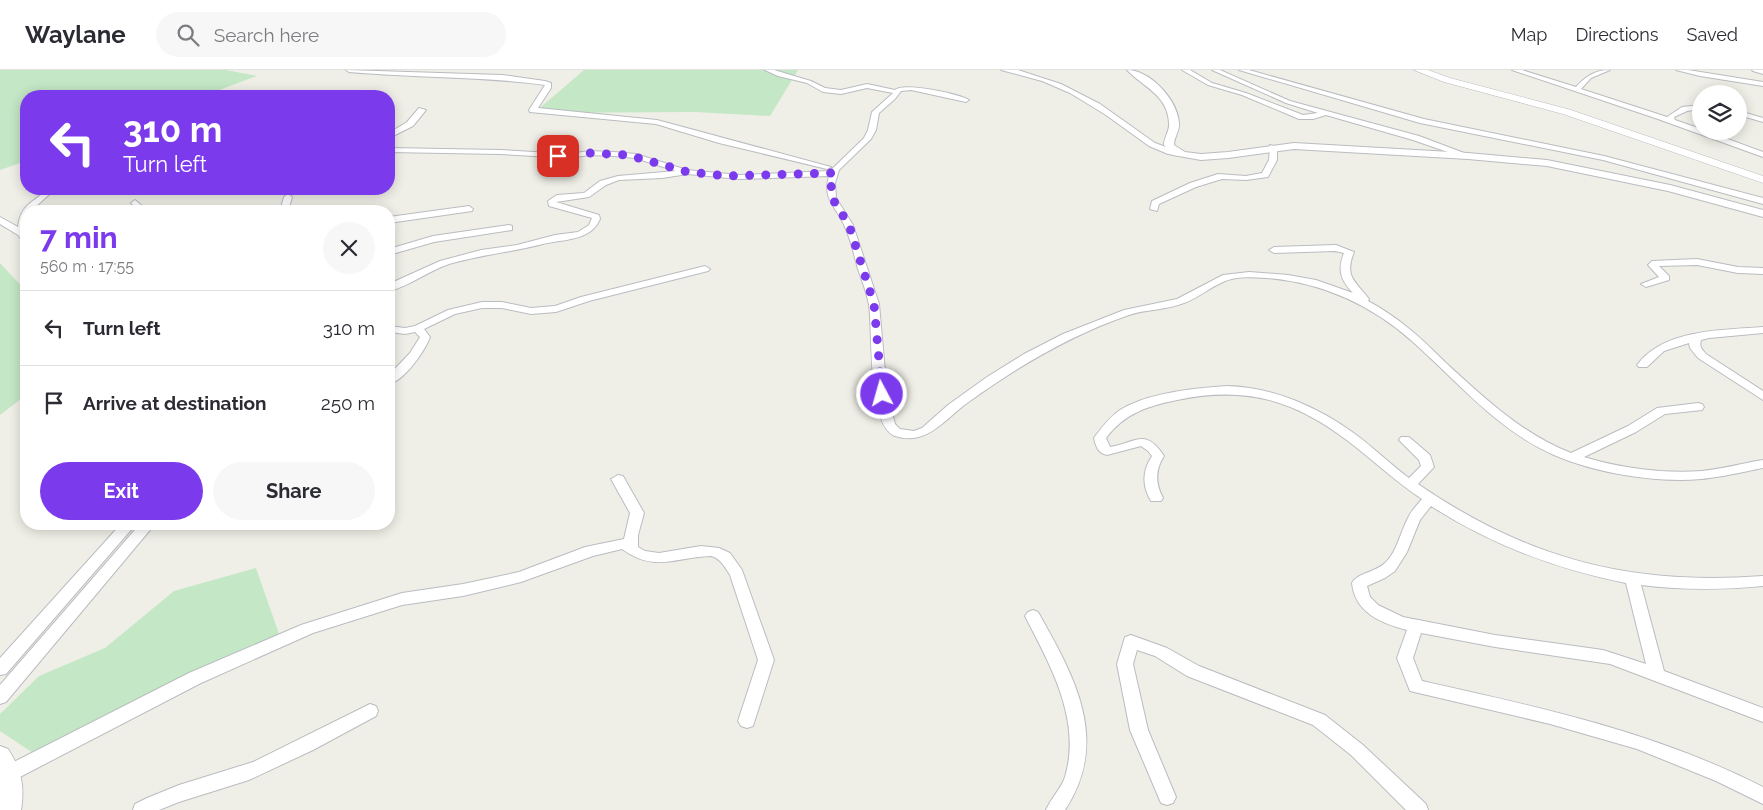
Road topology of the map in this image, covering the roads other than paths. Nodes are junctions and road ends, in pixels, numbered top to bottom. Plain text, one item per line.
1 (349, 70) edge
2 (473, 70) edge
3 (768, 70) edge
4 (1004, 70) edge
5 (1131, 70) edge
6 (1185, 70) edge
7 (1215, 70) edge
8 (1242, 70) edge
9 (1419, 70) edge
10 (1515, 70) edge
11 (1607, 70) edge
12 (1679, 70) edge
13 (1755, 70) edge
14 (1740, 72) dead end
15 (1763, 72) edge
16 (508, 78) junction
17 (1763, 78) edge
18 (1763, 84) edge
19 (1576, 90) junction
20 (896, 92) junction
21 (966, 100) dead end
22 (1692, 109) edge
23 (422, 110) dead end
24 (1327, 113) junction
25 (1747, 115) edge
26 (1762, 120) edge
27 (1672, 121) junction
28 (395, 133) edge
29 (1273, 147) junction
30 (395, 150) edge
31 (1181, 154) junction
32 (1763, 155) edge
33 (1468, 156) junction
34 (834, 171) junction
35 (688, 172) junction
36 (1763, 180) edge
37 (43, 195) edge
38 (288, 197) dead end
39 (1763, 201) edge
40 (135, 203) dead end
41 (29, 205) edge
42 (137, 205) edge
43 (286, 205) edge
44 (469, 209) dead end
45 (1154, 209) dead end
46 (1763, 214) edge
47 (395, 219) edge
48 (0, 220) edge
49 (509, 228) dead end
50 (20, 234) edge
51 (395, 250) edge
52 (1274, 250) dead end
53 (704, 269) dead end
54 (1763, 271) edge
55 (1646, 284) dead end
56 (395, 285) edge
57 (1370, 306) junction
58 (418, 328) junction
59 (395, 330) edge
60 (1763, 330) edge
61 (1696, 338) junction
62 (1643, 365) dead end
63 (395, 375) edge
64 (1763, 396) edge
65 (1698, 407) dead end
66 (1406, 440) dead end
67 (1571, 458) junction
68 (1763, 464) edge
69 (618, 479) dead end
70 (1409, 484) junction
71 (1156, 498) dead end
72 (1430, 498) junction
73 (124, 530) edge
74 (143, 530) edge
75 (631, 549) junction
76 (1632, 578) junction
77 (1763, 580) edge
78 (1033, 616) dead end
79 (1416, 626) junction
80 (0, 670) edge
81 (1657, 675) junction
82 (0, 697) edge
83 (370, 711) dead end
84 (1763, 715) edge
85 (746, 721) dead end
86 (5, 765) edge
87 (1763, 796) edge
88 (1166, 797) dead end
89 (9, 810) edge
90 (142, 810) edge
91 (1055, 810) edge
92 (1419, 810) edge

1 - 16 street
2 - 16 street
3 - 20 street
4 - 31 street
5 - 31 street
6 - 24 street
7 - 24 street
8 - 39 street
9 - 36 main road
10 - 19 street
11 - 19 street
12 - 18 street
13 - 15 street
14 - 17 street
16 - 34 street
19 - 27 street
20 - 21 street
20 - 34 street
22 - 27 street
23 - 28 street
24 - 33 street
25 - 26 street
27 - 32 street
29 - 31 street
29 - 33 street
29 - 45 street
30 - 35 street
33 - 46 street
34 - 35 street
34 - 57 street
35 - 56 street
37 - 41 street
38 - 43 street
40 - 42 street
44 - 47 street
48 - 50 street
49 - 51 street
52 - 57 street
53 - 58 street
54 - 55 street
57 - 67 street
58 - 59 street
58 - 63 street
60 - 61 street
61 - 62 street
61 - 64 street
65 - 67 street
66 - 70 street
67 - 68 street
69 - 75 street
70 - 71 street
70 - 72 street
72 - 76 street
72 - 79 street
73 - 80 street
74 - 82 street
75 - 85 street
75 - 86 street
76 - 77 street
76 - 81 street
78 - 91 street
79 - 81 street
79 - 87 street
81 - 84 street
83 - 90 street
86 - 89 street
88 - 92 street

